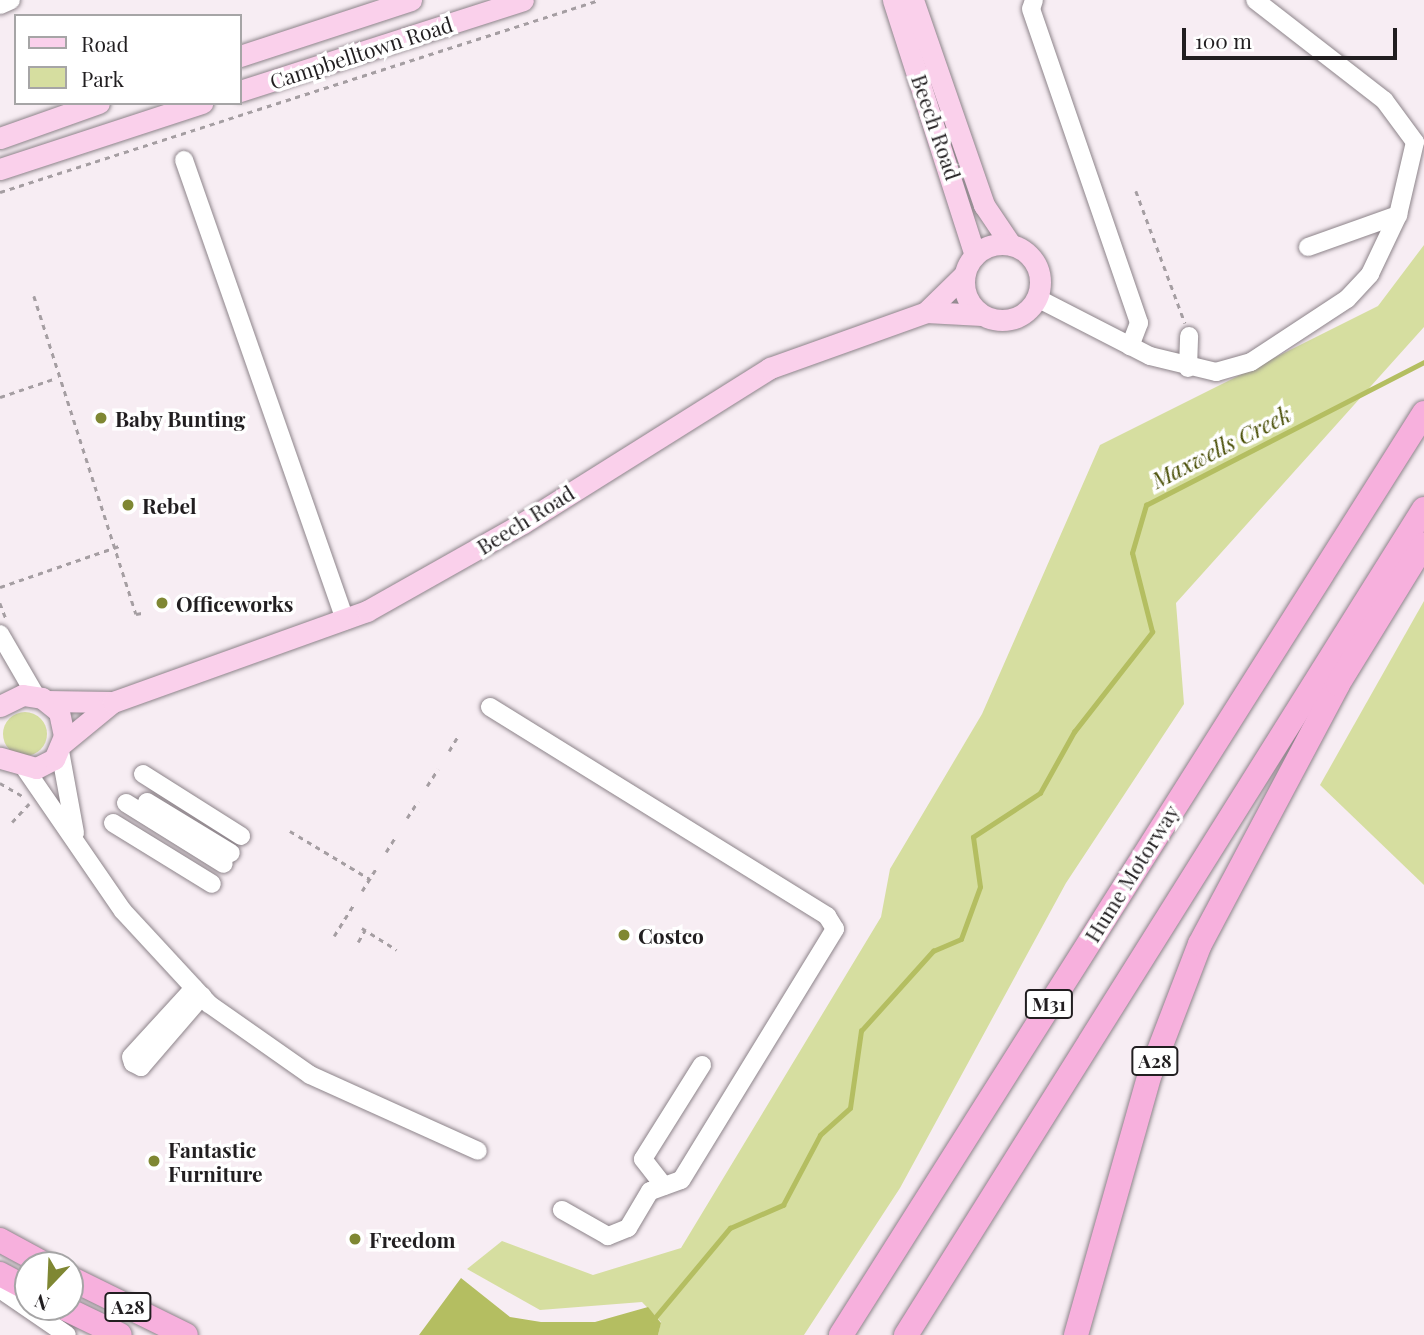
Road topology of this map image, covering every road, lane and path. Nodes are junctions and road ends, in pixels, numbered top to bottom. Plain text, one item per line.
1 (11, 0) edge
2 (411, 0) edge
3 (523, 0) edge
4 (599, 0) edge
5 (893, 0) edge
6 (913, 0) edge
7 (1034, 0) edge
8 (1255, 0) edge
9 (0, 5) edge
10 (242, 55) edge
11 (242, 90) edge
12 (93, 105) edge
13 (196, 105) edge
14 (0, 138) edge
15 (184, 160) dead end
16 (0, 169) edge
17 (1136, 191) dead end
18 (0, 192) edge
19 (1398, 215) junction
20 (1011, 245) junction
21 (1308, 247) dead end
22 (975, 255) junction
23 (965, 274) junction
24 (34, 296) dead end
25 (1037, 299) junction
26 (926, 312) junction
27 (982, 315) junction
28 (1189, 336) joint
29 (1130, 346) junction
30 (1188, 368) junction
31 (58, 377) junction
32 (0, 397) edge
33 (1424, 414) edge
34 (1424, 509) edge
35 (1424, 544) edge
36 (117, 547) junction
37 (0, 587) edge
38 (142, 613) dead end
39 (345, 621) junction
40 (0, 634) edge
41 (42, 698) junction
42 (113, 702) junction
43 (0, 706) edge
44 (490, 707) dead end
45 (458, 736) dead end
46 (62, 747) junction
47 (449, 751) dead end
48 (2, 761) edge
49 (438, 769) dead end
50 (26, 770) junction
51 (0, 783) edge
52 (428, 786) dead end
53 (128, 798) joint
54 (418, 801) dead end
55 (407, 818) dead end
56 (12, 822) dead end
57 (290, 831) dead end
58 (396, 836) dead end
59 (78, 843) junction
60 (387, 852) dead end
61 (377, 867) dead end
62 (370, 879) junction
63 (362, 891) dead end
64 (353, 906) dead end
65 (334, 936) dead end
66 (358, 942) dead end
67 (397, 950) dead end
68 (702, 1065) dead end
69 (478, 1151) dead end
70 (664, 1186) junction
71 (562, 1210) dead end
72 (0, 1240) edge
73 (20, 1251) edge
74 (84, 1288) edge
75 (80, 1321) edge
76 (120, 1335) edge
77 (186, 1335) edge
78 (841, 1335) edge
79 (906, 1335) edge
80 (1076, 1335) edge

1 - 9 street
2 - 10 main road, Campbelltown Road
3 - 11 main road, Campbelltown Road
4 - 18 path
5 - 22 main road, Beech Road
6 - 20 main road, Beech Road
7 - 29 street
8 - 19 street
12 - 14 main road
13 - 16 main road
15 - 39 street
17 - 28 path
19 - 21 street
19 - 30 street
20 - 22 main road
20 - 25 main road
22 - 23 main road
23 - 26 main road, Beech Road
23 - 27 main road
24 - 31 path
25 - 27 main road
25 - 29 street
26 - 27 main road, Beech Road
26 - 39 main road, Beech Road
28 - 30 street
29 - 30 street
31 - 32 path
31 - 36 path
33 - 78 highway, Hume Motorway / M31
34 - 79 highway, M31
35 - 80 highway, A28
36 - 37 path
36 - 38 path
39 - 42 main road, Beech Road
40 - 41 street
41 - 42 main road, Beech Road
41 - 43 main road, Beech Road
41 - 46 main road
42 - 46 main road, Beech Road
44 - 70 street
45 - 47 path
46 - 50 main road, Beech Road
46 - 59 street
48 - 50 main road
49 - 52 path
50 - 59 street
51 - 56 path
53 - 53 street
54 - 55 path
57 - 62 path
58 - 60 path
59 - 69 street
61 - 62 path
62 - 63 path
64 - 65 path
66 - 67 path
68 - 70 street
70 - 71 street
72 - 73 highway
74 - 77 highway, A28
75 - 76 highway, A28

